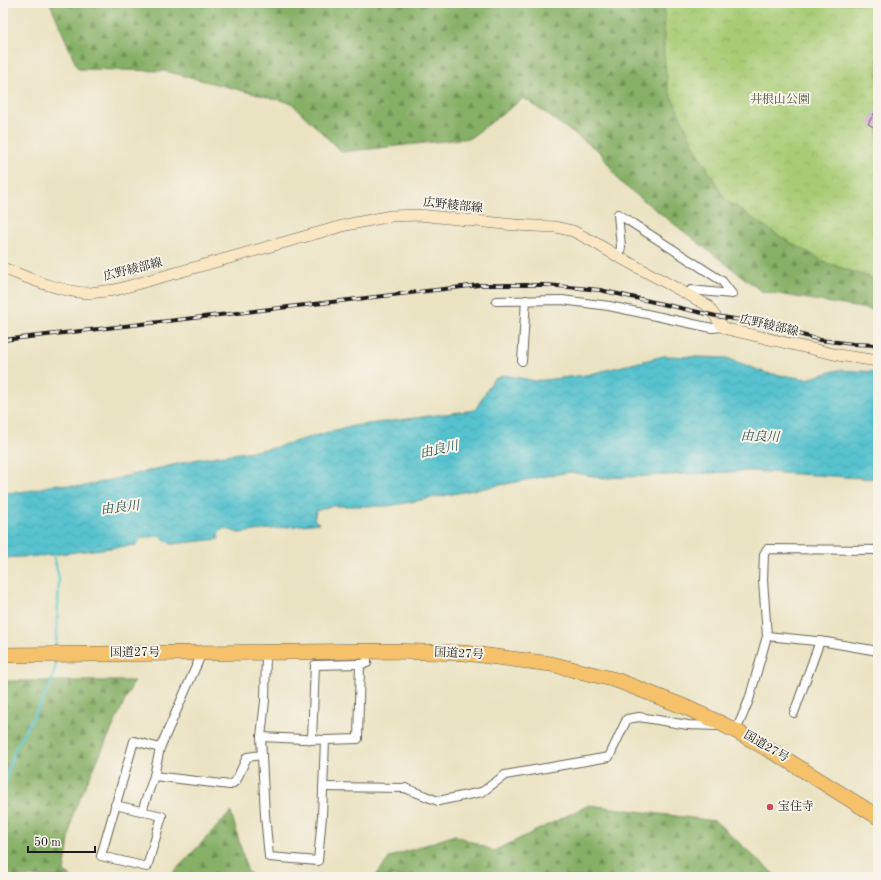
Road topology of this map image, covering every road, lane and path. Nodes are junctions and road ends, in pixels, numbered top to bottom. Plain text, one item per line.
1 (619, 257) junction
2 (3, 268) edge
3 (689, 296) junction
4 (496, 300) dead end
5 (526, 300) junction
6 (723, 327) junction
7 (522, 361) dead end
8 (878, 361) edge
9 (878, 550) edge
10 (767, 636) junction
11 (820, 641) junction
12 (878, 651) edge
13 (266, 652) junction
14 (202, 653) junction
15 (3, 655) edge
16 (363, 658) junction
17 (794, 713) dead end
18 (722, 724) junction
19 (736, 731) junction
20 (262, 737) junction
21 (312, 740) junction
22 (325, 740) junction
23 (160, 748) junction
24 (262, 755) junction
25 (154, 776) junction
26 (323, 787) junction
27 (115, 805) junction
28 (142, 811) junction
29 (878, 817) edge

1 - 2 main road, 広野綾部線
1 - 3 main road, 広野綾部線
1 - 3 street
3 - 6 main road, 広野綾部線
4 - 5 street
5 - 6 street
5 - 7 street
6 - 8 main road, 広野綾部線
9 - 10 street
10 - 11 street
10 - 19 street
11 - 12 street
11 - 17 street
13 - 14 highway, 国道27号
13 - 16 highway, 国道27号
13 - 20 street
14 - 15 highway, 国道27号
14 - 23 street
16 - 18 highway, 国道27号
16 - 21 street
16 - 22 street
18 - 19 highway, 国道27号
18 - 26 street
19 - 29 highway, 国道27号
20 - 21 street
20 - 24 street
21 - 22 street
22 - 26 street
23 - 25 street
23 - 27 street
24 - 25 street
24 - 26 street
25 - 28 street
27 - 28 street
27 - 28 street

